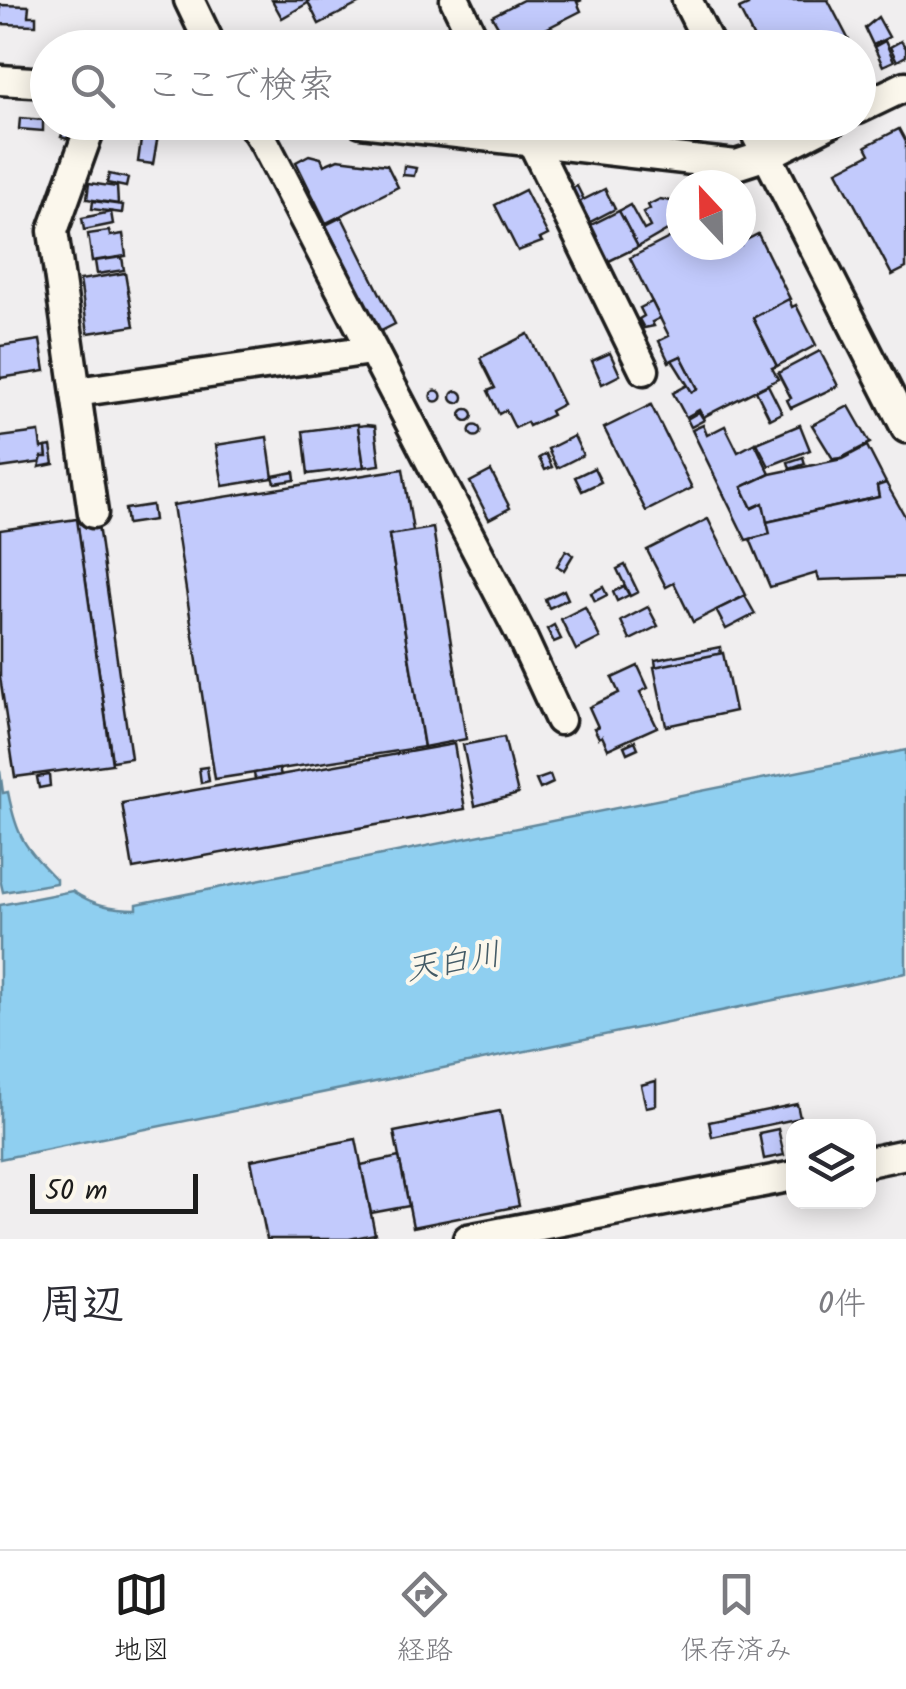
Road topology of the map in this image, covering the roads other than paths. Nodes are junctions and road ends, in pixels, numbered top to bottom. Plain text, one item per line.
1 (189, 0) edge
2 (455, 0) edge
3 (687, 0) edge
4 (203, 30) edge
5 (469, 30) edge
6 (702, 30) edge
7 (0, 80) edge
8 (30, 82) edge
9 (906, 86) edge
10 (876, 100) edge
11 (86, 140) edge
12 (263, 140) edge
13 (526, 140) edge
14 (552, 140) edge
15 (759, 140) edge
16 (796, 140) edge
17 (766, 155) junction
18 (371, 350) junction
19 (644, 370) dead end
20 (76, 392) junction
21 (906, 428) edge
22 (92, 512) dead end
23 (560, 720) dead end
24 (906, 1154) edge
25 (876, 1160) edge
26 (786, 1178) edge
27 (468, 1239) edge

1 - 4 street
2 - 5 street
3 - 6 street
7 - 8 street
9 - 10 street
11 - 20 street
12 - 18 street
13 - 19 street
14 - 17 street
15 - 17 street
16 - 17 street
17 - 21 street
18 - 20 street
18 - 23 street
20 - 22 street
24 - 25 street
26 - 27 street

